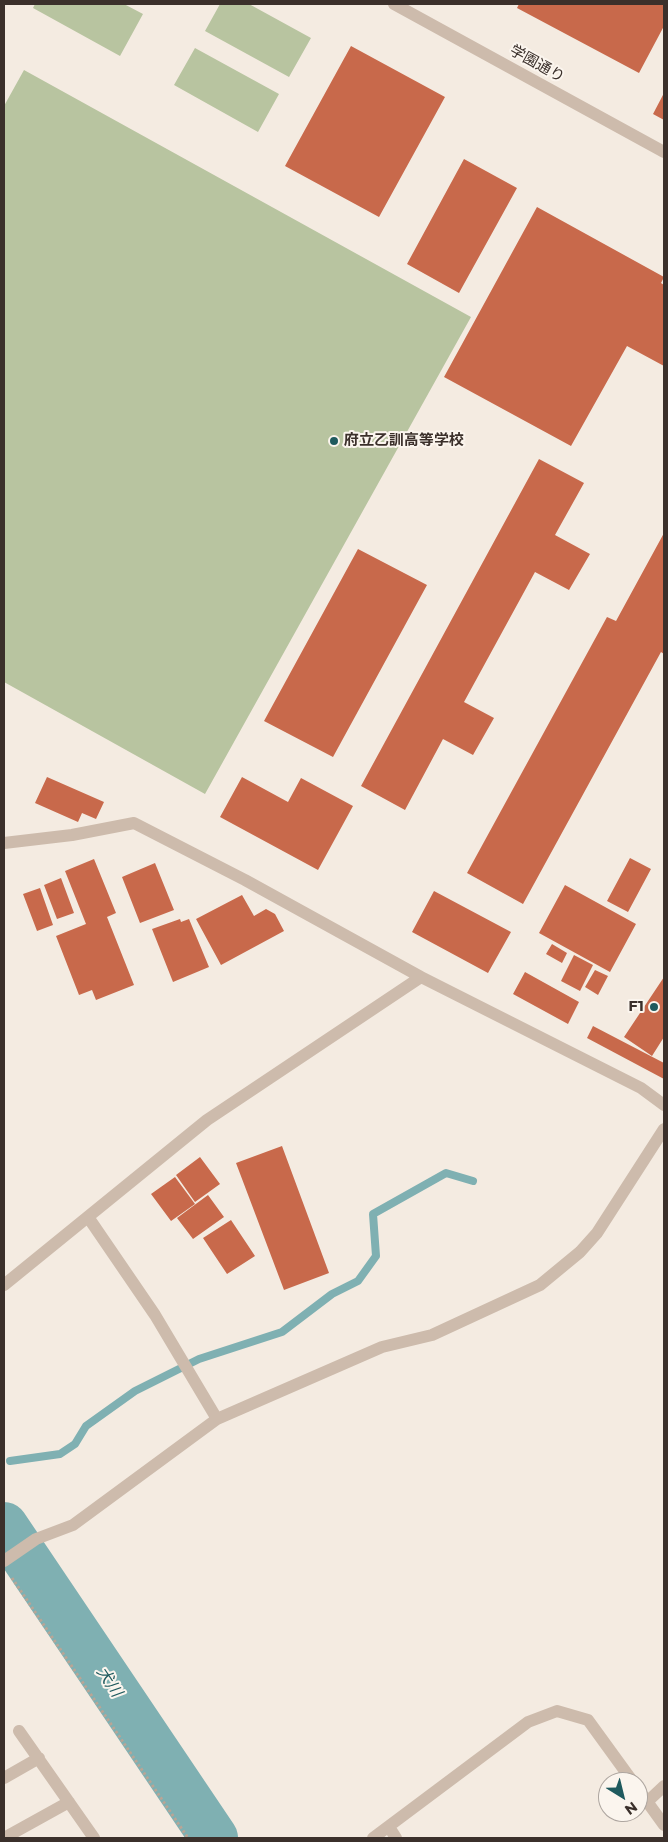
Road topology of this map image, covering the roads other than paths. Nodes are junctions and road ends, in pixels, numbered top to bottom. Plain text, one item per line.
1 (394, 4) edge
2 (664, 152) edge
3 (4, 844) edge
4 (422, 977) junction
5 (664, 1105) edge
6 (664, 1130) edge
7 (88, 1217) junction
8 (4, 1285) edge
9 (217, 1419) junction
10 (6, 1560) edge
11 (19, 1731) dead end
12 (39, 1758) junction
13 (626, 1772) edge
14 (4, 1778) edge
15 (664, 1786) edge
16 (648, 1801) edge
17 (69, 1802) junction
18 (648, 1803) edge
19 (664, 1825) edge
20 (388, 1827) junction
21 (4, 1838) edge
22 (94, 1838) edge
23 (373, 1838) edge
24 (396, 1838) edge

1 - 2 street, 学園通り
3 - 4 street
4 - 5 street
4 - 7 street
6 - 9 street
7 - 8 street
7 - 9 street
9 - 10 street
11 - 12 street
12 - 14 street
12 - 17 street
13 - 20 street
15 - 16 street
17 - 21 street
17 - 22 street
18 - 19 street
20 - 23 street
20 - 24 street

